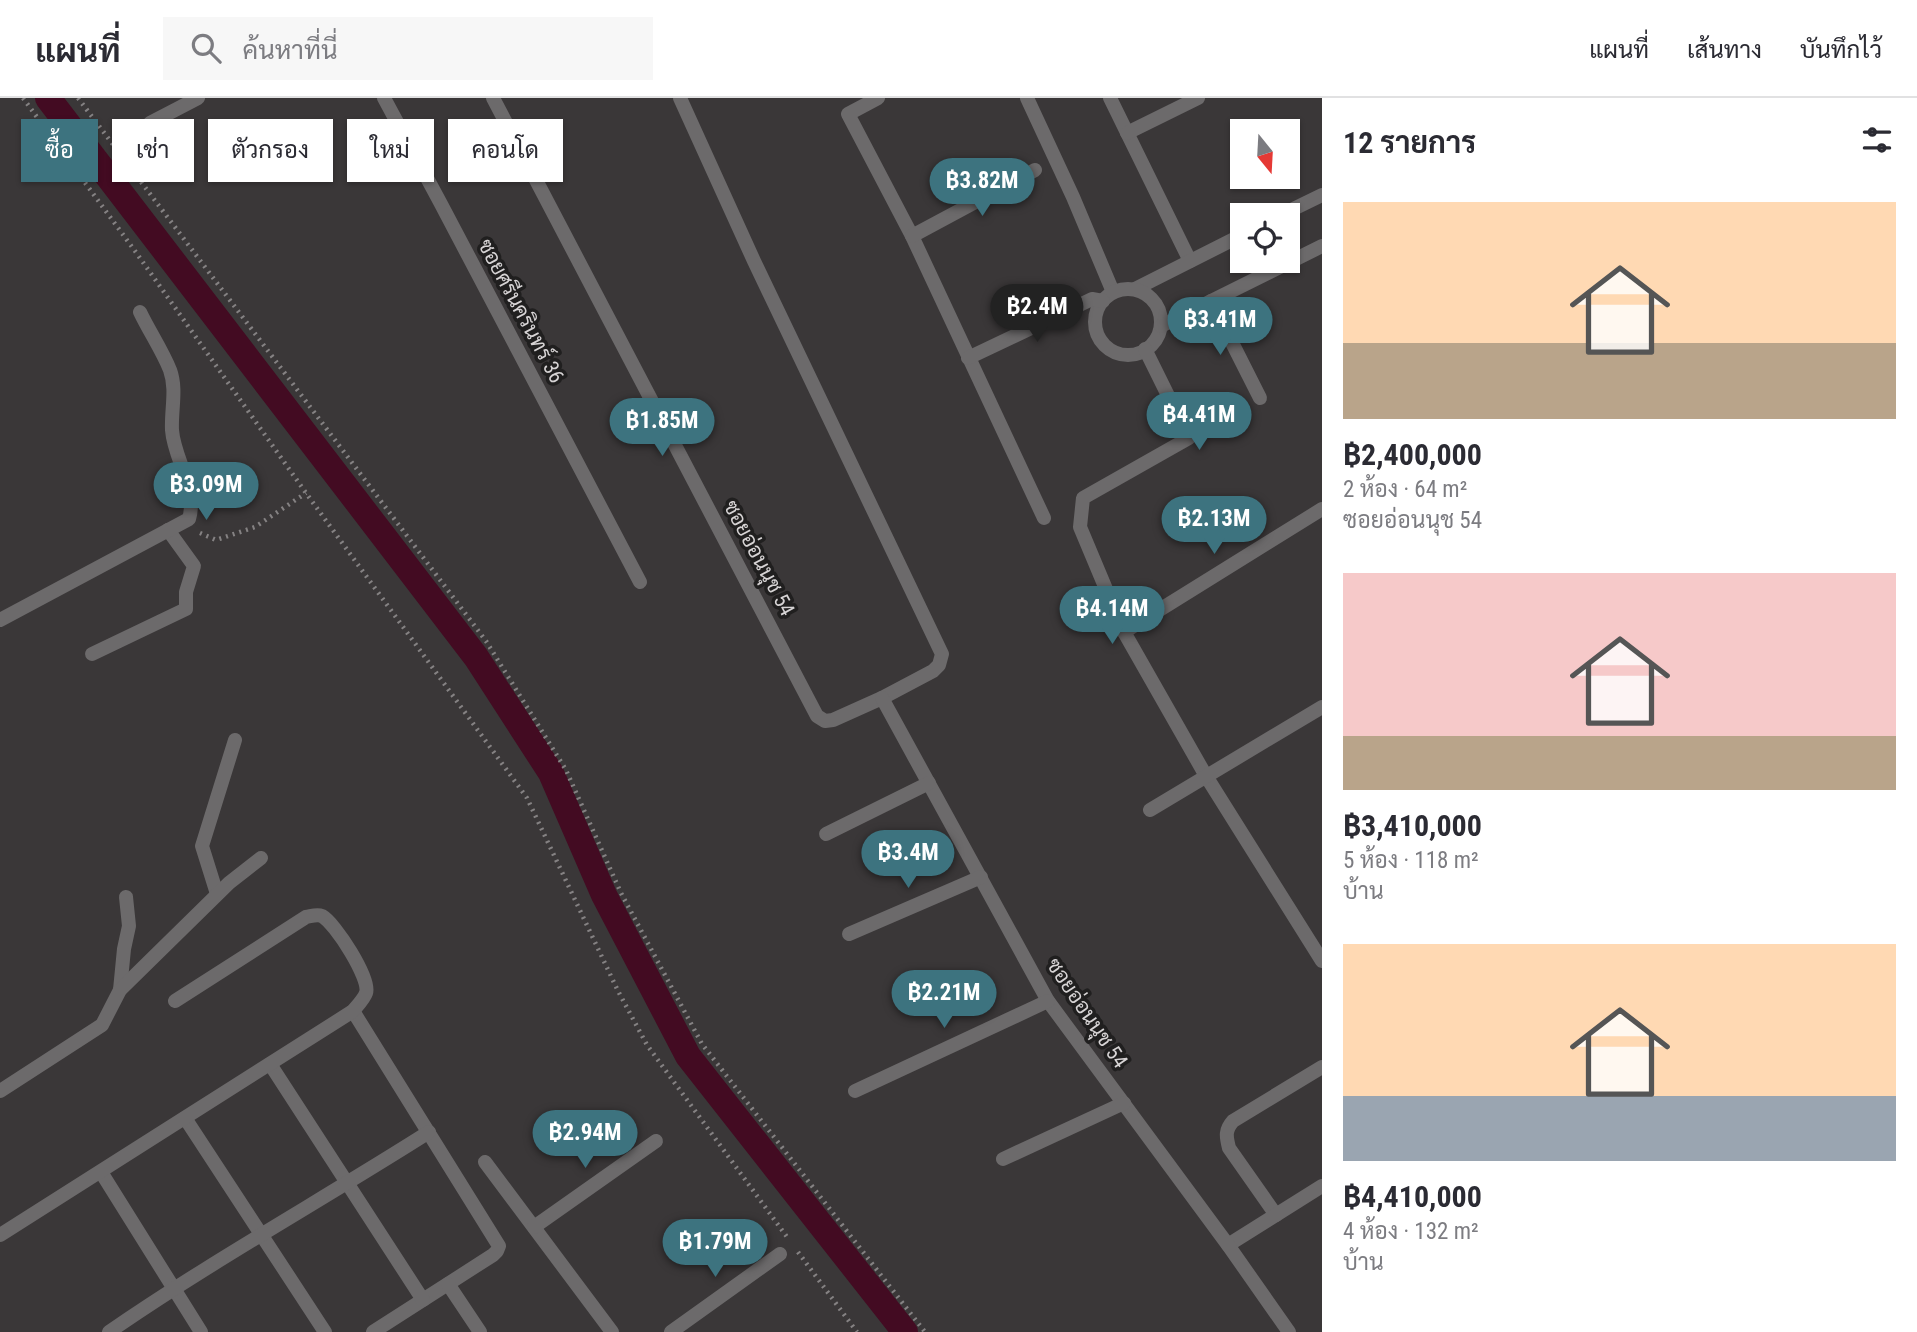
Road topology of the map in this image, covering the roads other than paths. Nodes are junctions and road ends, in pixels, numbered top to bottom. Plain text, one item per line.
1 (198, 98) edge
2 (384, 98) edge
3 (494, 98) edge
4 (680, 98) edge
5 (878, 98) edge
6 (1027, 98) edge
7 (1110, 98) edge
8 (1199, 98) edge
9 (158, 119) edge
10 (1127, 133) junction
11 (1035, 170) dead end
12 (1322, 195) edge
13 (1300, 206) edge
14 (912, 236) junction
15 (1230, 241) edge
16 (1322, 246) edge
17 (1190, 261) junction
18 (1135, 289) junction
19 (1108, 297) junction
20 (1212, 300) junction
21 (140, 312) dead end
22 (1161, 326) junction
23 (1145, 349) junction
24 (968, 358) junction
25 (1260, 398) dead end
26 (1322, 509) edge
27 (1044, 518) dead end
28 (168, 530) junction
29 (640, 582) dead end
30 (0, 620) edge
31 (1125, 632) junction
32 (92, 654) dead end
33 (882, 698) junction
34 (1322, 707) edge
35 (235, 740) dead end
36 (1206, 776) junction
37 (929, 783) junction
38 (1150, 810) dead end
39 (826, 834) dead end
40 (261, 858) dead end
41 (981, 877) junction
42 (217, 894) junction
43 (126, 897) dead end
44 (849, 934) dead end
45 (1322, 961) edge
46 (120, 990) junction
47 (175, 1000) dead end
48 (1048, 1000) junction
49 (353, 1011) junction
50 (270, 1064) junction
51 (1322, 1067) edge
52 (0, 1091) edge
53 (855, 1091) dead end
54 (1124, 1103) junction
55 (186, 1118) junction
56 (429, 1132) junction
57 (656, 1141) dead end
58 (1003, 1159) dead end
59 (485, 1161) dead end
60 (101, 1172) junction
61 (348, 1183) junction
62 (1322, 1186) edge
63 (1276, 1215) junction
64 (534, 1227) junction
65 (0, 1235) edge
66 (262, 1235) junction
67 (1228, 1245) junction
68 (779, 1254) dead end
69 (448, 1284) junction
70 (173, 1288) junction
71 (423, 1300) junction
72 (109, 1332) edge
73 (201, 1332) edge
74 (325, 1332) edge
75 (373, 1332) edge
76 (480, 1332) edge
77 (612, 1332) edge
78 (671, 1332) edge
79 (1289, 1332) edge

1 - 9 street
2 - 29 street, ซอยศรีนครินทร์ 36
3 - 33 street, ซอยอ่อนนุช 54
4 - 33 street, ซอยอ่อนนุช 54
5 - 14 street
6 - 19 street
7 - 10 street
8 - 10 street
10 - 17 street
11 - 14 street
12 - 13 street
14 - 24 street
15 - 17 street
16 - 20 street
17 - 18 street
18 - 19 street
18 - 22 street
19 - 23 street
19 - 24 street
20 - 22 street
20 - 25 street
21 - 28 street
22 - 23 street
23 - 31 street
24 - 27 street
26 - 31 street
28 - 30 street
28 - 32 street
31 - 36 street
33 - 37 street, ซอยอ่อนนุช 54
34 - 36 street
35 - 42 street
36 - 38 street
36 - 45 street
37 - 39 street
37 - 41 street, ซอยอ่อนนุช 54
40 - 42 street
41 - 44 street
41 - 48 street, ซอยอ่อนนุช 54
42 - 46 street
43 - 46 street
46 - 52 street
47 - 49 street
48 - 53 street
48 - 54 street, ซอยอ่อนนุช 54
49 - 50 street
49 - 56 street
50 - 55 street
50 - 61 street
51 - 63 street
54 - 58 street
54 - 67 street, ซอยอ่อนนุช 54
55 - 60 street
55 - 66 street
56 - 61 street
56 - 69 street
57 - 64 street
59 - 64 street
60 - 65 street
60 - 70 street
61 - 66 street
61 - 71 street
62 - 63 street
63 - 67 street
64 - 77 street
66 - 70 street
66 - 74 street
67 - 79 street, ซอยอ่อนนุช 54
68 - 78 street
69 - 71 street
69 - 76 street
70 - 72 street
70 - 73 street
71 - 75 street

